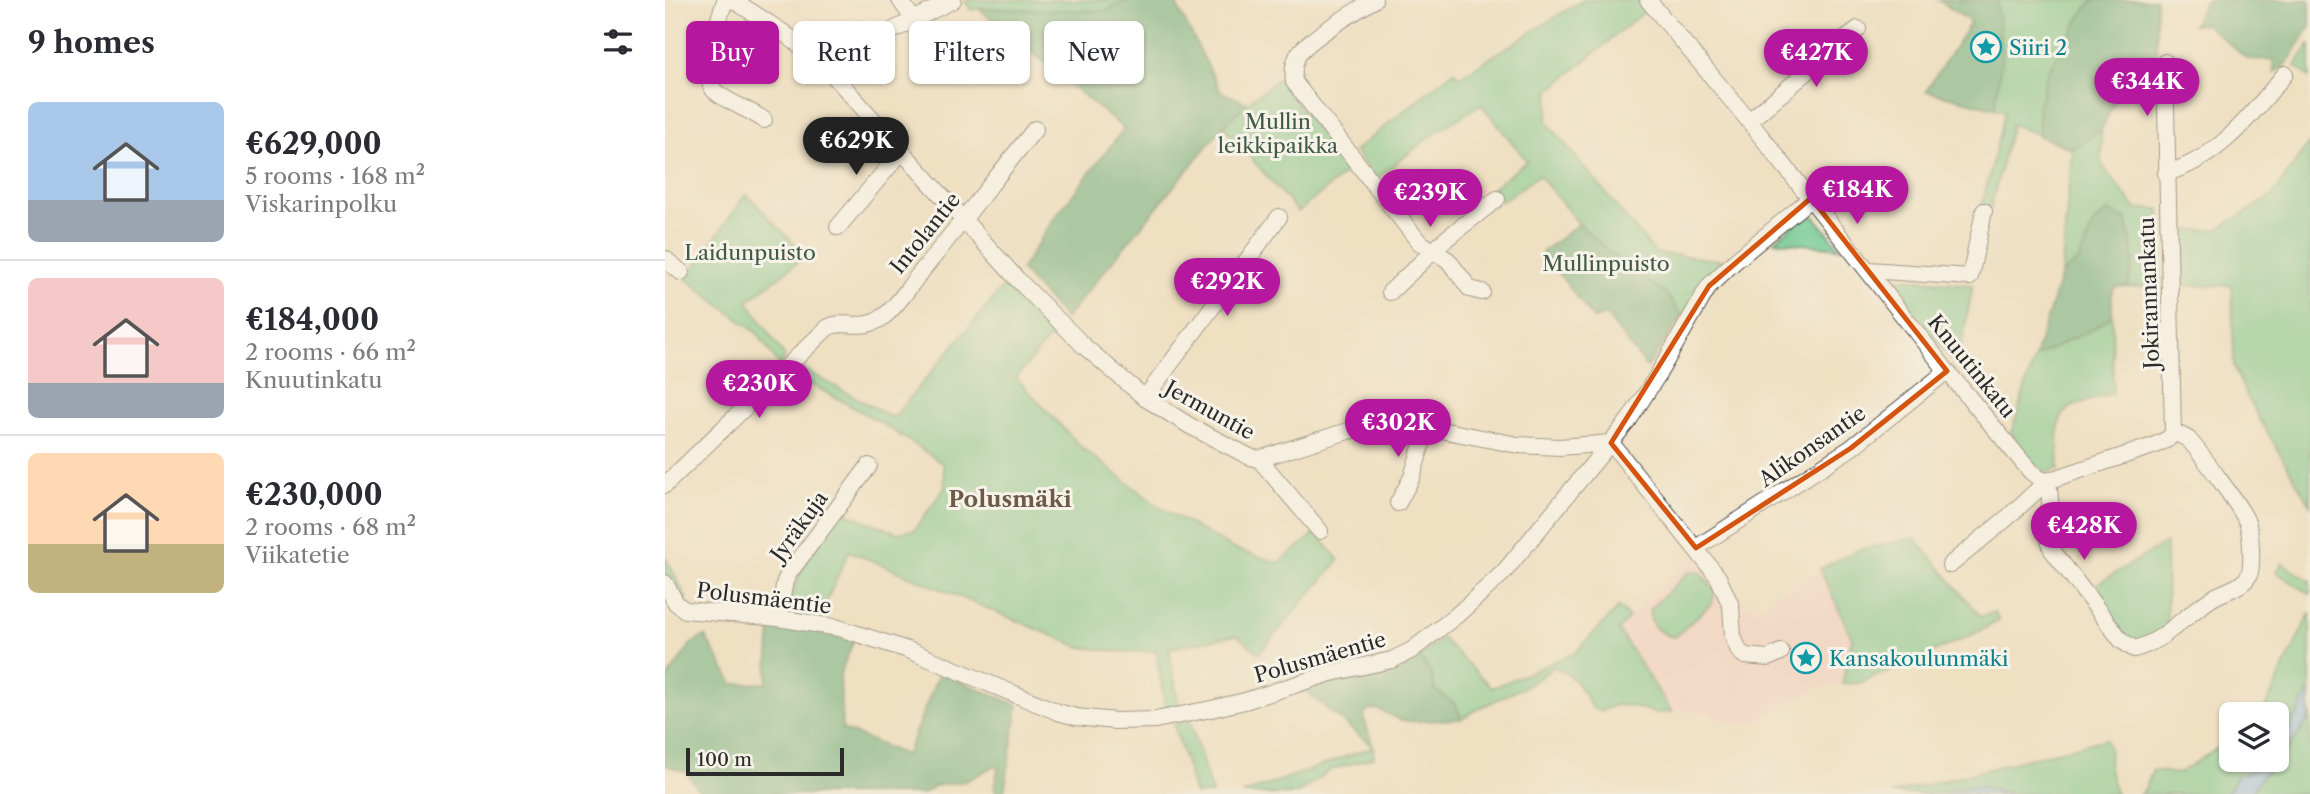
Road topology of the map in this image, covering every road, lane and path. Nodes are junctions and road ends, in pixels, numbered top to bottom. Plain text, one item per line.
1 (725, 0) edge
2 (733, 0) edge
3 (900, 0) edge
4 (953, 0) edge
5 (1374, 0) edge
6 (1649, 0) edge
7 (750, 4) edge
8 (913, 19) junction
9 (895, 28) edge
10 (1859, 29) dead end
11 (793, 40) edge
12 (2165, 62) dead end
13 (2285, 74) dead end
14 (841, 84) edge
15 (764, 120) dead end
16 (1749, 121) junction
17 (1035, 129) dead end
18 (902, 152) junction
19 (2166, 173) junction
20 (1811, 198) junction
21 (1497, 199) dead end
22 (1984, 211) dead end
23 (1279, 216) dead end
24 (964, 218) junction
25 (838, 227) dead end
26 (1434, 251) junction
27 (665, 259) edge
28 (1869, 270) junction
29 (681, 272) dead end
30 (1390, 292) dead end
31 (1482, 292) dead end
32 (1947, 371) junction
33 (1145, 398) junction
34 (1427, 427) junction
35 (2173, 433) junction
36 (1611, 443) junction
37 (1259, 459) junction
38 (869, 466) dead end
39 (2047, 481) junction
40 (665, 485) edge
41 (1398, 503) dead end
42 (1320, 531) dead end
43 (1696, 548) junction
44 (1950, 565) dead end
45 (665, 583) edge
46 (671, 609) edge
47 (778, 618) junction
48 (1781, 652) dead end

1 - 15 street
2 - 7 street, Jermuntie
3 - 8 street
4 - 8 street
5 - 26 street
6 - 16 street, Knuutinkatu
7 - 11 street, Jermuntie
8 - 9 street
10 - 16 street
12 - 19 street, Jokirannankatu
13 - 19 street
14 - 18 street, Jermuntie
16 - 20 street, Knuutinkatu
17 - 24 street, Intolantie
18 - 24 street, Jermuntie
18 - 25 street
19 - 35 street, Jokirannankatu
20 - 28 street, Knuutinkatu
20 - 36 street, Polusmäentie
21 - 26 street
22 - 28 street
23 - 33 street
24 - 33 street, Jermuntie
24 - 40 street, Intolantie
26 - 30 street
26 - 31 street
27 - 29 street
28 - 32 street, Knuutinkatu
32 - 39 street, Knuutinkatu
32 - 43 street, Alikonsantie
33 - 37 street, Jermuntie
34 - 36 street, Jermuntie
34 - 37 street, Jermuntie
34 - 41 street
35 - 39 street
35 - 39 street
36 - 43 street
36 - 47 street, Polusmäentie
37 - 42 street
38 - 47 street, Jyräkuja
39 - 44 street
43 - 48 street
45 - 46 street, Polusmäentie
46 - 47 street, Polusmäentie

